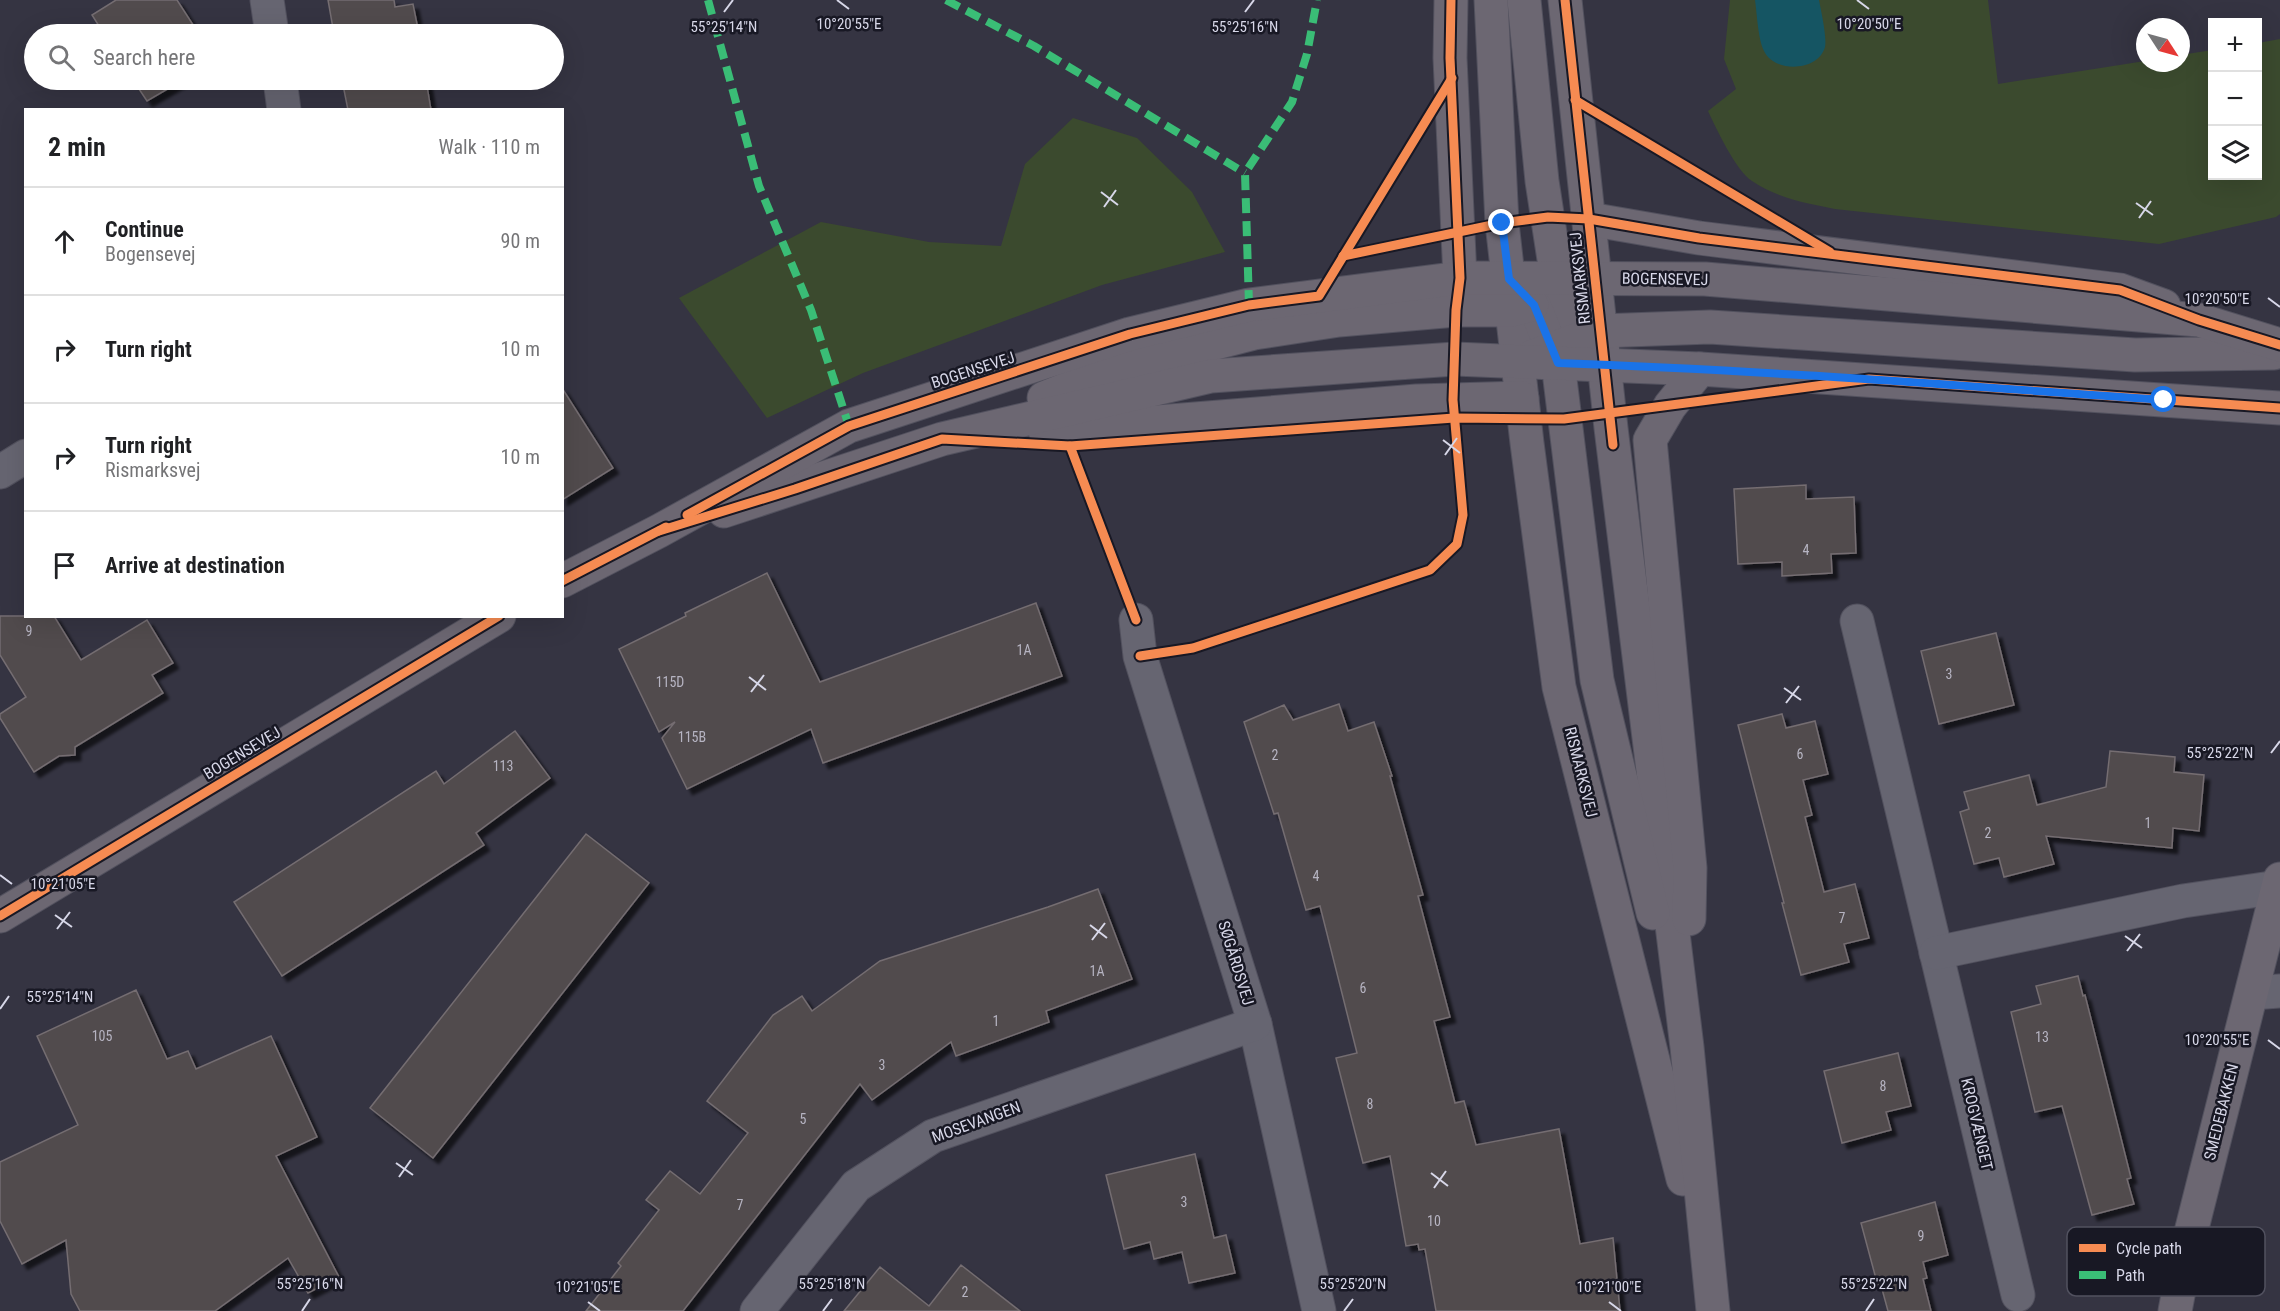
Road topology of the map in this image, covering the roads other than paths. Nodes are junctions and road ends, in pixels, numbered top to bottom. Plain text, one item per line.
1 (267, 0) edge
2 (1451, 0) edge
3 (1491, 0) edge
4 (1524, 0) edge
5 (1564, 0) edge
6 (271, 24) edge
7 (281, 90) edge
8 (284, 108) edge
9 (1588, 219) junction
10 (1460, 278) junction
11 (1595, 279) junction
12 (1535, 294) junction
13 (2199, 320) junction
14 (1592, 333) junction
15 (2280, 345) edge
16 (2280, 352) edge
17 (1555, 355) junction
18 (1518, 363) junction
19 (1605, 365) junction
20 (1700, 369) junction
21 (1522, 398) junction
22 (2280, 408) edge
23 (942, 439) junction
24 (24, 457) edge
25 (0, 472) edge
26 (659, 531) junction
27 (564, 580) edge
28 (496, 618) edge
29 (1136, 620) dead end
30 (1857, 621) dead end
31 (2279, 883) edge
32 (0, 916) edge
33 (1936, 953) junction
34 (2266, 992) edge
35 (1255, 1024) junction
36 (1687, 1047) junction
37 (2193, 1227) edge
38 (2018, 1295) dead end
39 (2178, 1296) edge
40 (1711, 1297) edge
41 (757, 1311) edge
42 (1319, 1311) edge
43 (2175, 1311) edge

1 - 6 street
2 - 10 main road
3 - 12 main road, RISMARKSVEJ
4 - 12 main road
5 - 9 main road, RISMARKSVEJ
7 - 8 street
9 - 11 main road, RISMARKSVEJ
9 - 13 main road
10 - 12 main road, BOGENSEVEJ
10 - 26 main road, BOGENSEVEJ
11 - 12 main road, BOGENSEVEJ
11 - 13 main road, BOGENSEVEJ
11 - 14 main road, RISMARKSVEJ
12 - 14 main road
12 - 17 main road
12 - 18 main road, RISMARKSVEJ
12 - 23 main road
13 - 15 main road, BOGENSEVEJ
14 - 16 main road
14 - 17 main road
14 - 19 main road, RISMARKSVEJ
17 - 18 main road, BOGENSEVEJ
17 - 19 main road, BOGENSEVEJ
17 - 36 main road
18 - 21 main road, RISMARKSVEJ
18 - 23 main road, BOGENSEVEJ
19 - 20 main road, BOGENSEVEJ
19 - 36 main road, RISMARKSVEJ
20 - 22 main road, BOGENSEVEJ
20 - 36 main road
21 - 23 main road
21 - 40 main road, RISMARKSVEJ
23 - 26 main road, BOGENSEVEJ
24 - 25 street
26 - 27 main road, BOGENSEVEJ
28 - 32 main road, BOGENSEVEJ
29 - 35 street, SØGÅRDSVEJ
30 - 33 street, KROGVÆNGET
31 - 33 street
31 - 34 main road, SMEDEBAKKEN
33 - 38 street, KROGVÆNGET
34 - 37 main road, SMEDEBAKKEN
35 - 41 street, MOSEVANGEN
35 - 42 street, SØGÅRDSVEJ
36 - 40 main road, RISMARKSVEJ
39 - 43 main road, SMEDEBAKKEN

